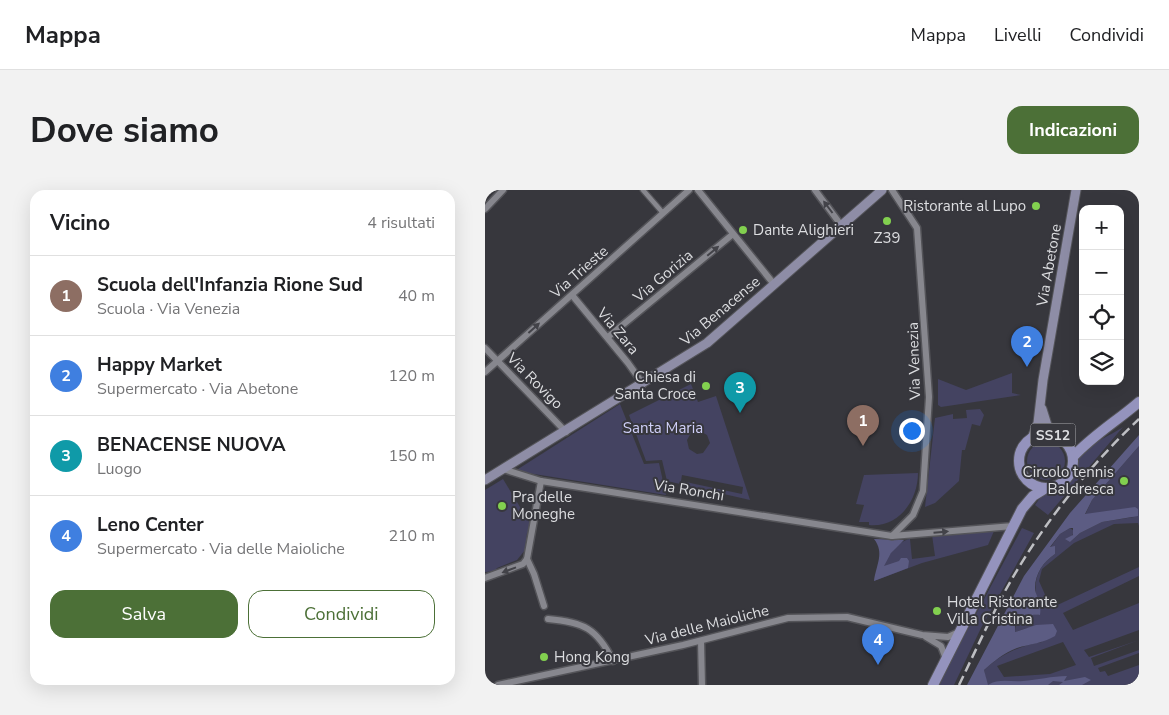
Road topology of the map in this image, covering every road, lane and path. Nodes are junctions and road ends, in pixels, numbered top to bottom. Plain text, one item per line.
1 (503, 190) edge
2 (643, 190) edge
3 (689, 190) edge
4 (698, 190) edge
5 (815, 190) edge
6 (893, 190) edge
7 (1077, 190) edge
8 (880, 191) edge
9 (485, 209) edge
10 (663, 213) junction
11 (841, 225) junction
12 (733, 234) junction
13 (773, 283) junction
14 (572, 296) junction
15 (608, 337) junction
16 (485, 348) edge
17 (498, 361) junction
18 (485, 372) edge
19 (643, 384) junction
20 (1139, 402) edge
21 (1041, 404) junction
22 (566, 432) junction
23 (1032, 438) junction
24 (1059, 438) junction
25 (1087, 441) junction
26 (1067, 444) junction
27 (1073, 457) junction
28 (503, 469) junction
29 (1024, 478) junction
30 (485, 480) edge
31 (541, 481) junction
32 (1045, 488) junction
33 (1022, 509) junction
34 (1013, 526) junction
35 (892, 536) junction
36 (527, 559) junction
37 (485, 578) edge
38 (544, 606) dead end
39 (548, 619) dead end
40 (959, 632) junction
41 (922, 635) junction
42 (701, 641) junction
43 (946, 659) junction
44 (613, 661) junction
45 (531, 681) edge
46 (498, 685) edge
47 (702, 685) edge
48 (933, 685) edge

1 - 9 street
2 - 10 street
3 - 10 street, Via Trieste
4 - 12 street
11 -> 5 street
6 - 35 street, Via Venezia
7 - 21 main road, Via Abetone / SS12
8 - 11 main road, Via Benacense
10 - 14 street, Via Trieste
11 - 13 main road, Via Benacense
12 - 13 street
15 -> 12 street, Via Gorizia
13 - 19 main road, Via Benacense
14 - 15 street, Via Zara
17 -> 14 street, Via Trieste
15 - 19 street, Via Zara
16 - 17 street, Via Rovigo
17 - 18 street, Via Trieste
17 - 22 street, Via Rovigo
19 - 22 main road, Via Benacense
20 - 25 main road
21 - 23 main road, SS12
21 - 24 main road, SS12
22 - 28 main road, Via Benacense
23 - 24 main road, SS12
23 - 29 main road, SS12
24 - 26 main road, SS12
25 - 26 main road
25 - 27 main road
26 - 27 main road, SS12
27 - 32 main road, SS12
28 - 30 main road, Via Benacense
28 - 31 street, Via Ronchi
29 - 32 main road
29 - 33 main road, SS12
31 - 35 street, Via Ronchi
31 - 36 street
32 - 33 main road, SS12
33 - 34 main road, SS12
35 -> 34 street
34 - 40 main road, SS12
36 -> 37 street
36 - 38 street
39 - 44 street
40 - 41 street, Via delle Maioliche
40 - 43 main road, SS12
41 - 42 street, Via delle Maioliche
41 - 43 street, Via delle Maioliche
42 - 44 street, Via delle Maioliche
42 - 47 street
43 - 48 main road, SS12
44 - 45 street, Via delle Maioliche
45 - 46 street, Via delle Maioliche

